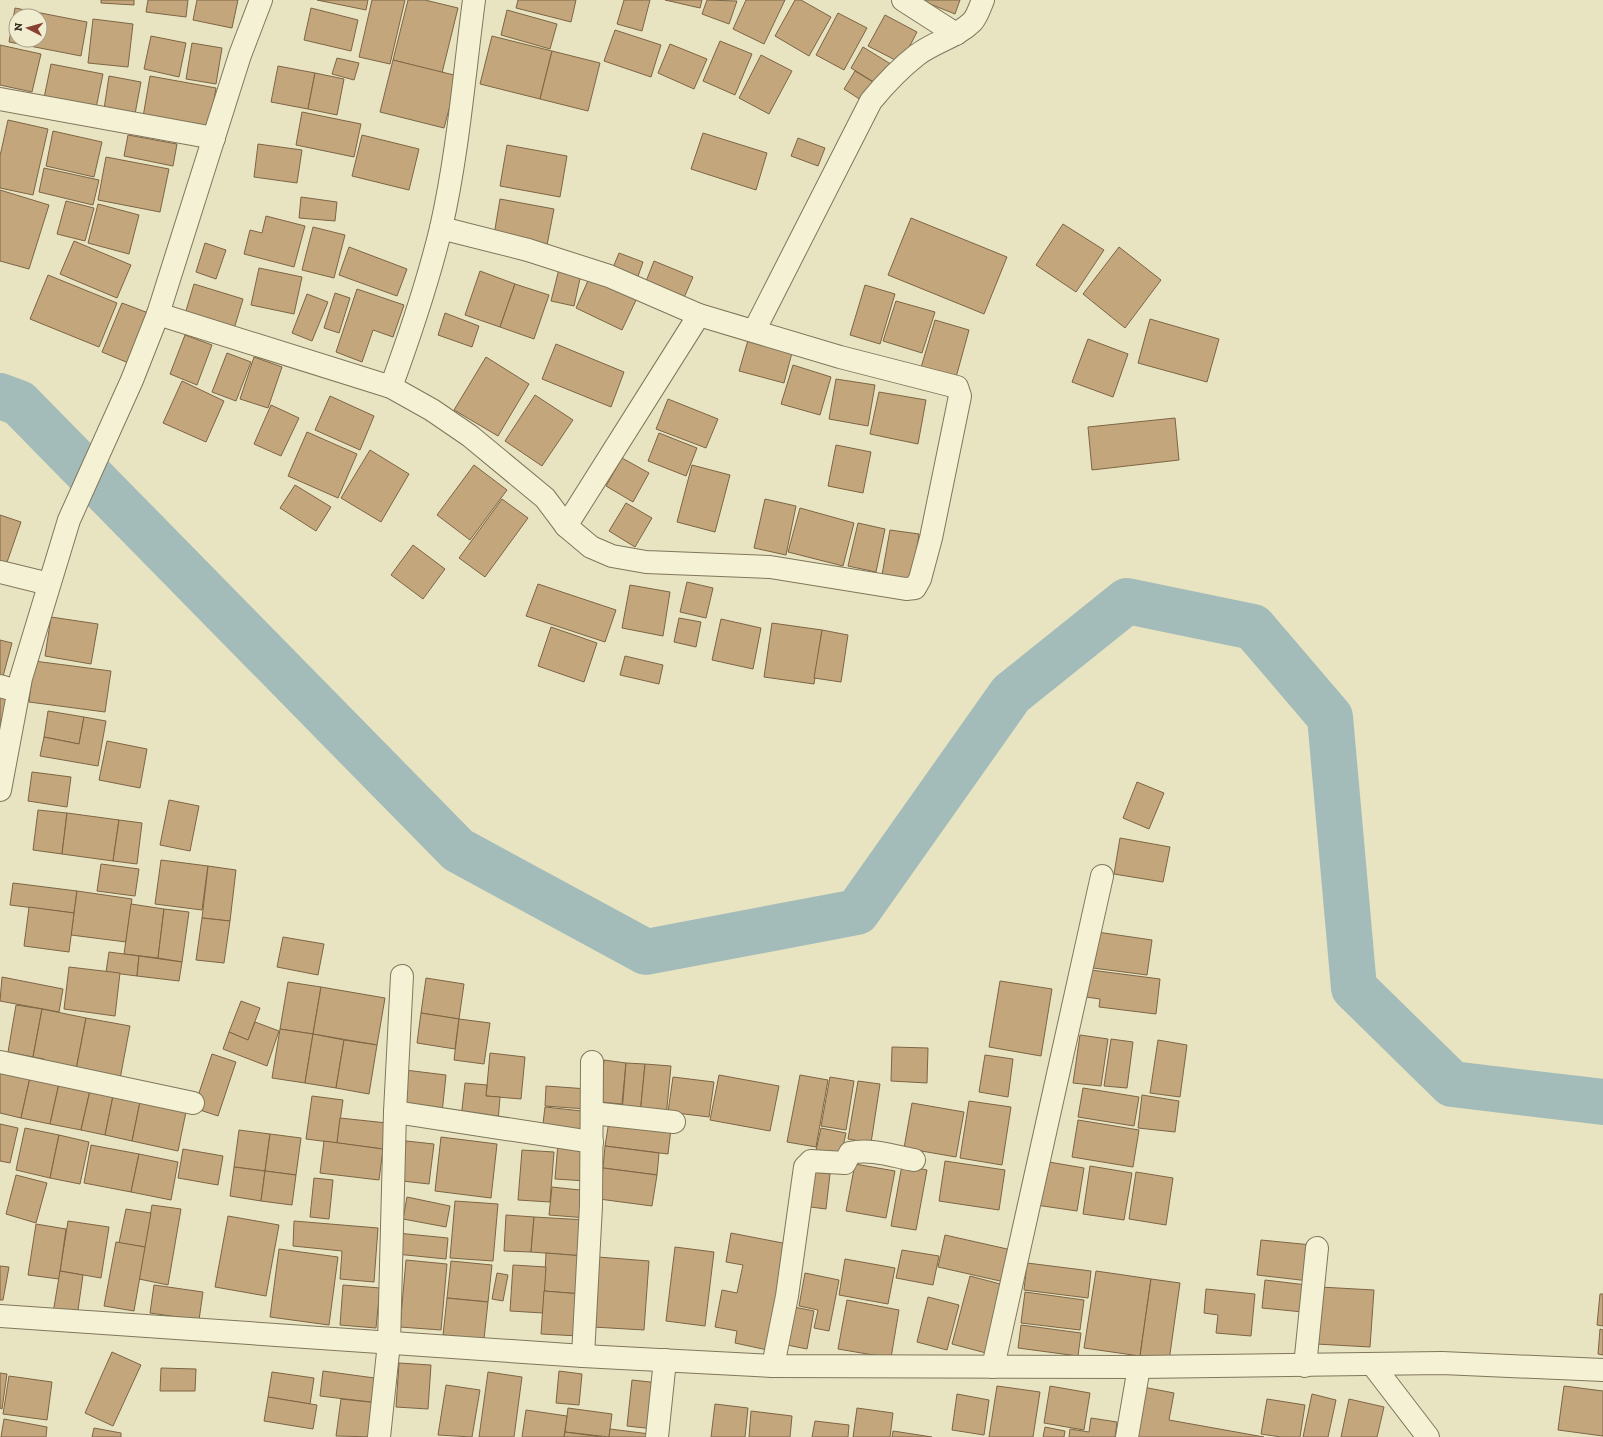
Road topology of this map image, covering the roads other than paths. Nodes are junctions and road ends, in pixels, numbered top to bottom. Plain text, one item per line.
1 (261, 0) edge
2 (474, 0) edge
3 (903, 0) edge
4 (982, 0) edge
5 (956, 34) junction
6 (0, 98) edge
7 (214, 138) junction
8 (441, 228) junction
9 (158, 314) junction
10 (698, 315) junction
11 (754, 331) junction
12 (391, 387) junction
13 (566, 526) junction
14 (0, 572) edge
15 (50, 584) junction
16 (9, 689) edge
17 (0, 790) edge
18 (1102, 876) dead end
19 (402, 976) dead end
20 (0, 1062) edge
21 (592, 1062) dead end
22 (193, 1103) dead end
23 (396, 1112) junction
24 (592, 1113) junction
25 (674, 1122) dead end
26 (592, 1142) junction
27 (914, 1160) dead end
28 (1317, 1248) dead end
29 (0, 1316) edge
30 (389, 1343) junction
31 (583, 1356) junction
32 (665, 1360) junction
33 (1372, 1364) junction
34 (773, 1366) junction
35 (1305, 1366) junction
36 (993, 1367) junction
37 (1138, 1367) junction
38 (1603, 1370) edge
39 (379, 1437) edge
40 (657, 1437) edge
41 (1127, 1437) edge
42 (1428, 1437) edge

1 - 7 street
2 - 8 street
3 - 5 street
4 - 5 street
5 - 11 street
6 - 7 street
7 - 9 street
8 - 10 street
8 - 12 street
9 - 12 street
9 - 15 street
10 - 11 street
10 - 13 street
11 - 13 street
12 - 13 street
14 - 15 street
15 - 16 street
16 - 17 street
18 - 36 street
19 - 23 street
20 - 22 street
21 - 24 street
23 - 26 street
23 - 30 street
24 - 25 street
24 - 26 street
26 - 31 street
27 - 34 street
28 - 35 street
29 - 30 street
30 - 31 street
30 - 39 street
31 - 32 street
32 - 34 street
32 - 40 street
33 - 35 street
33 - 38 street
33 - 42 street
34 - 36 street
35 - 37 street
36 - 37 street
37 - 41 street

